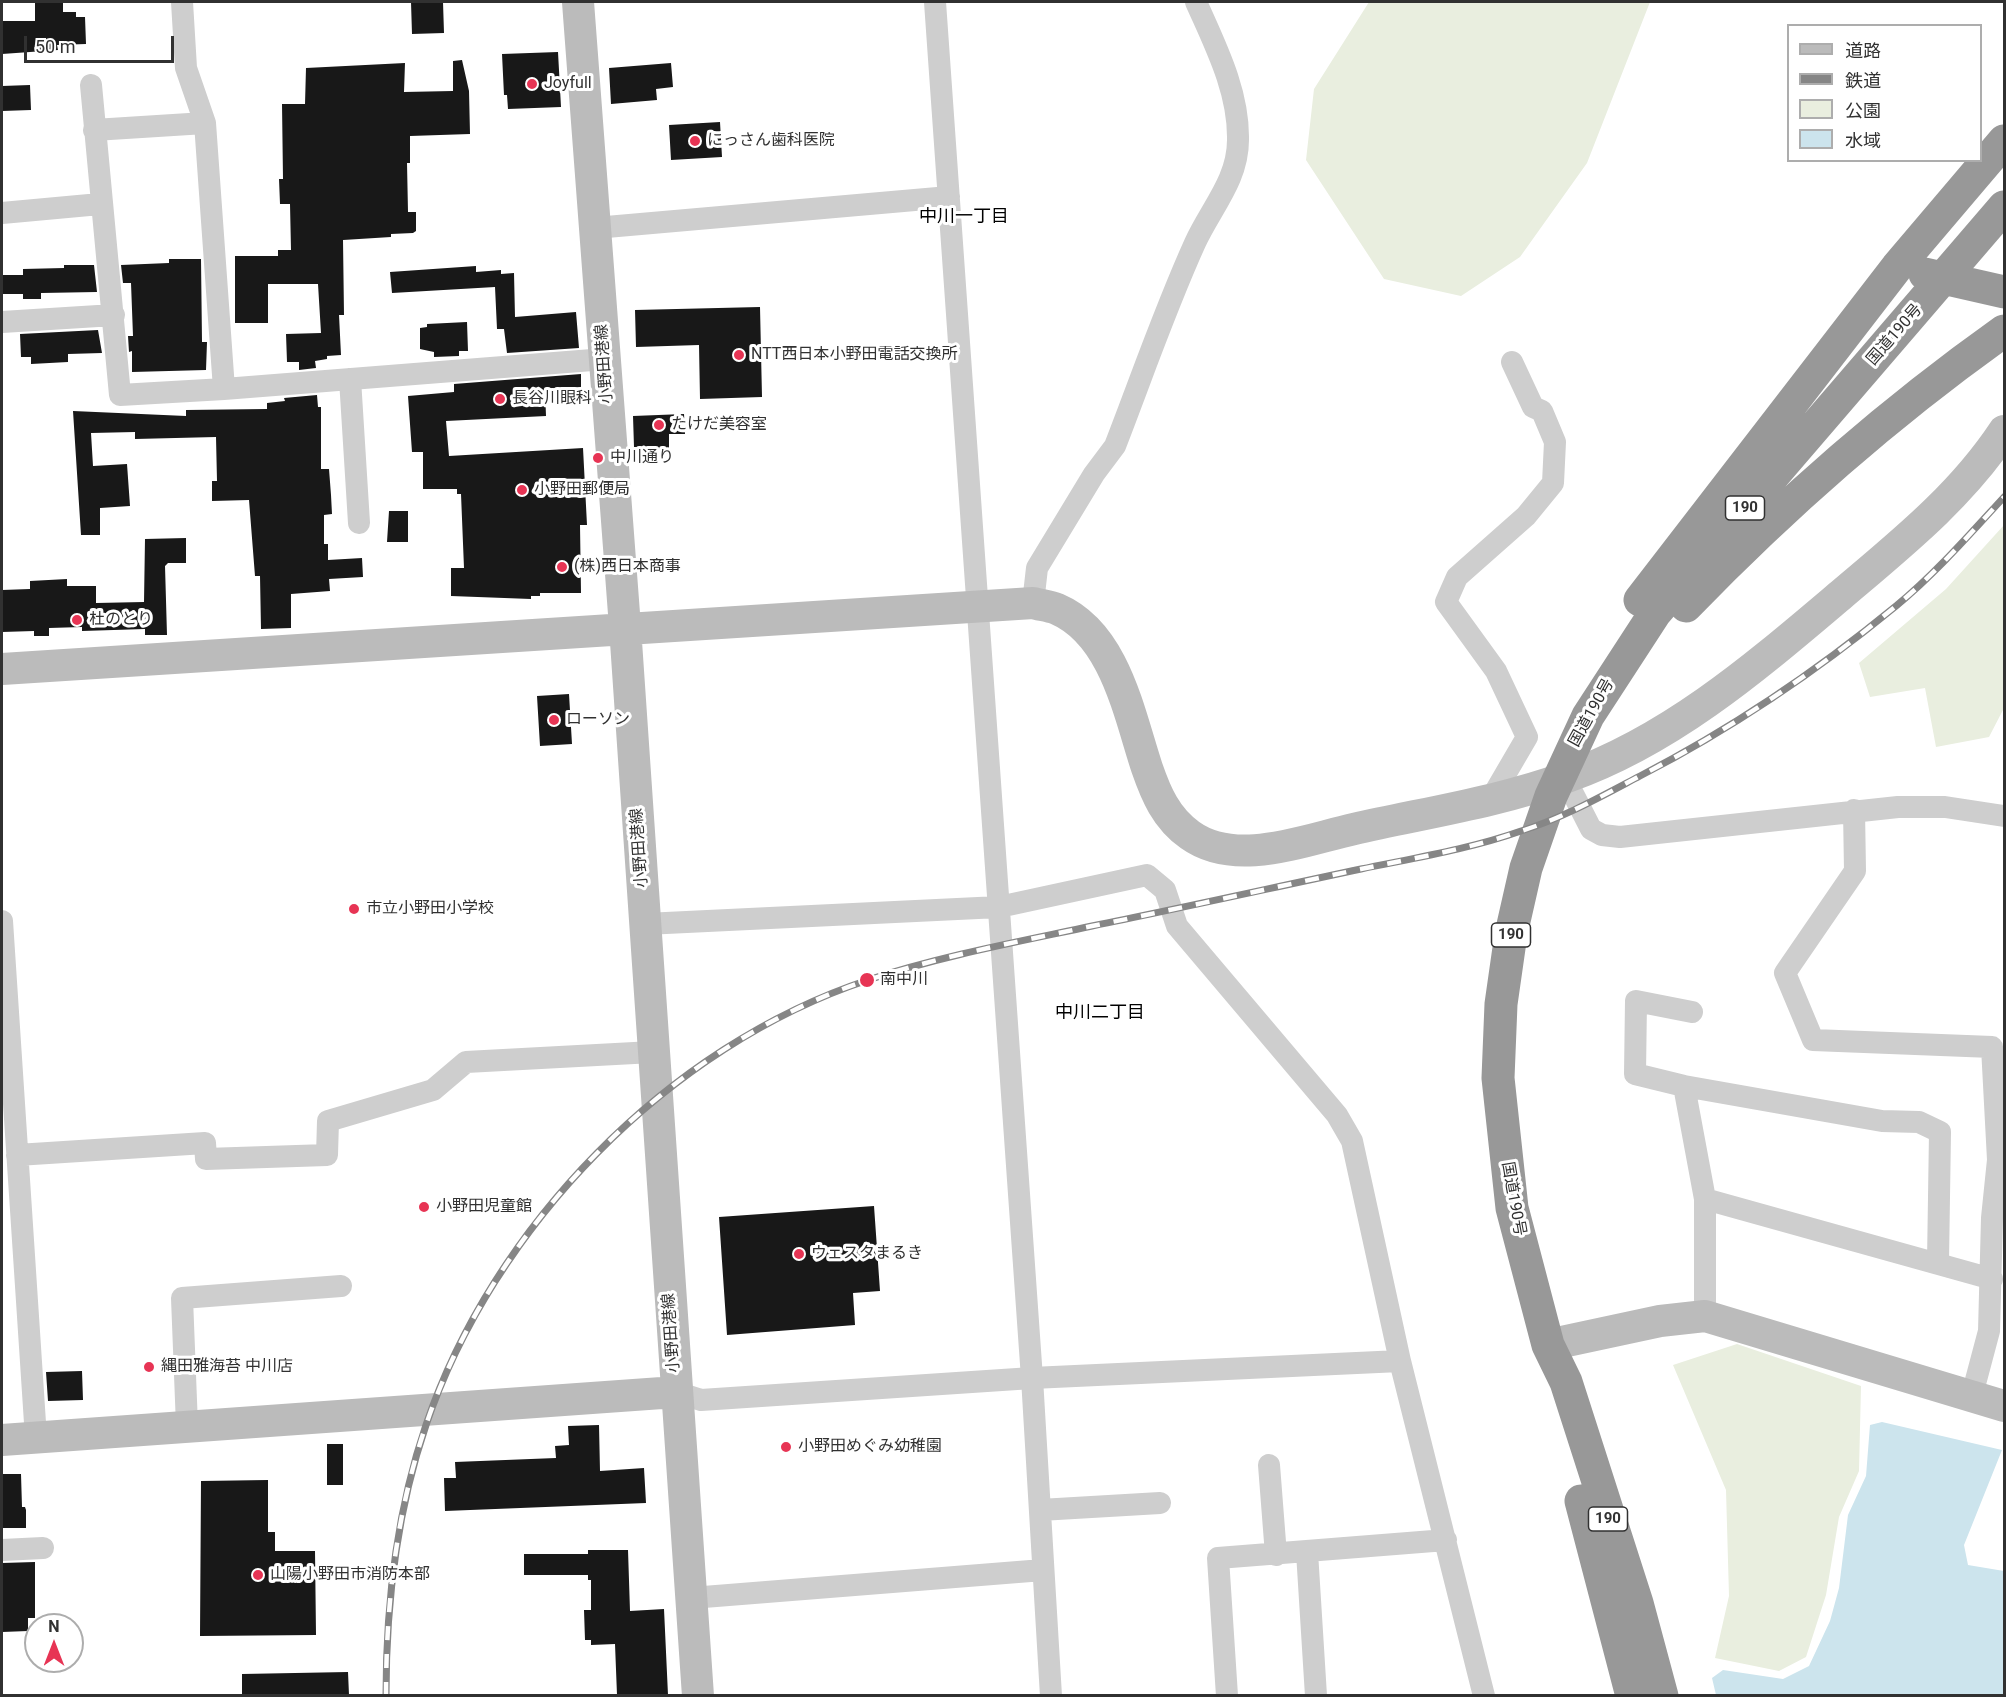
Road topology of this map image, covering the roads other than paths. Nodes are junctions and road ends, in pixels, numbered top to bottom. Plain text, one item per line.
1 (182, 2) edge
2 (578, 2) edge
3 (935, 2) edge
4 (1196, 2) edge
5 (90, 86) dead end
6 (205, 123) junction
7 (94, 130) junction
8 (2004, 141) edge
9 (949, 197) junction
10 (100, 204) junction
11 (2004, 207) edge
12 (2, 213) edge
13 (595, 228) junction
14 (1897, 267) junction
15 (2004, 292) edge
16 (114, 315) junction
17 (2, 322) edge
18 (2004, 331) edge
19 (605, 359) junction
20 (1512, 362) dead end
21 (350, 379) junction
22 (224, 389) junction
23 (2004, 430) edge
24 (359, 523) dead end
25 (1033, 603) junction
26 (977, 606) junction
27 (625, 627) junction
28 (2, 669) edge
29 (1609, 682) junction
30 (1566, 737) junction
31 (1565, 778) junction
32 (1492, 798) junction
33 (1854, 810) junction
34 (2004, 816) edge
35 (999, 907) junction
36 (2, 921) edge
37 (645, 924) junction
38 (1692, 1012) dead end
39 (653, 1052) junction
40 (1684, 1086) junction
41 (17, 1155) junction
42 (1705, 1199) junction
43 (1938, 1262) junction
44 (1992, 1279) junction
45 (340, 1286) dead end
46 (1705, 1316) junction
47 (1548, 1344) junction
48 (1400, 1361) junction
49 (1032, 1378) junction
50 (676, 1392) junction
51 (1972, 1395) junction
52 (2004, 1406) edge
53 (187, 1426) junction
54 (36, 1438) junction
55 (2, 1440) edge
56 (1269, 1465) dead end
57 (1160, 1503) dead end
58 (1040, 1510) junction
59 (1446, 1540) junction
60 (43, 1548) dead end
61 (2, 1550) edge
62 (1307, 1552) junction
63 (1276, 1555) junction
64 (1043, 1570) junction
65 (691, 1598) junction
66 (698, 1695) edge
67 (1051, 1695) edge
68 (1227, 1695) edge
69 (1316, 1695) edge
70 (1484, 1695) edge
71 (1632, 1695) edge
72 (1662, 1695) edge

1 - 6 street
2 - 13 street, 小野田港線
3 - 9 street
4 - 25 street
5 - 7 street
6 - 7 street
6 - 22 street
7 - 10 street
8 - 14 highway
9 - 13 street
9 - 26 street
10 - 12 street
10 - 16 street
11 - 29 highway, 国道190号 / 190
13 - 19 street, 小野田港線
14 - 15 highway
14 - 30 highway
16 - 17 street
16 - 22 street
18 - 29 highway
19 - 21 street
19 - 27 street, 小野田港線
20 - 32 street
21 - 22 street
21 - 24 street
23 - 31 street
25 - 26 street
25 - 32 street
26 - 27 street
26 - 35 street
27 - 28 street
27 - 37 street, 小野田港線
29 - 30 highway, 国道190号 / 190
30 - 47 highway, 国道190号 / 190
31 - 32 street
31 - 33 street
33 - 34 street
33 - 44 street
35 - 37 street
35 - 48 street
35 - 49 street
36 - 41 street
37 - 39 street, 小野田港線
38 - 40 street
39 - 41 street
39 - 50 street, 小野田港線
40 - 42 street
40 - 43 street
41 - 54 street
42 - 43 street
42 - 46 street
43 - 44 street
44 - 51 street
45 - 53 street
46 - 47 street
46 - 51 street
47 - 71 highway, 国道190号 / 190
47 - 72 highway, 国道190号 / 190
48 - 49 street
48 - 59 street
49 - 50 street
49 - 58 street
50 - 53 street
50 - 65 street, 小野田港線
51 - 52 street
53 - 54 street
54 - 55 street
56 - 63 street
57 - 58 street
58 - 64 street
59 - 62 street
59 - 70 street
60 - 61 street
62 - 63 street
62 - 69 street
63 - 68 street
64 - 65 street
64 - 67 street
65 - 66 street, 小野田港線

